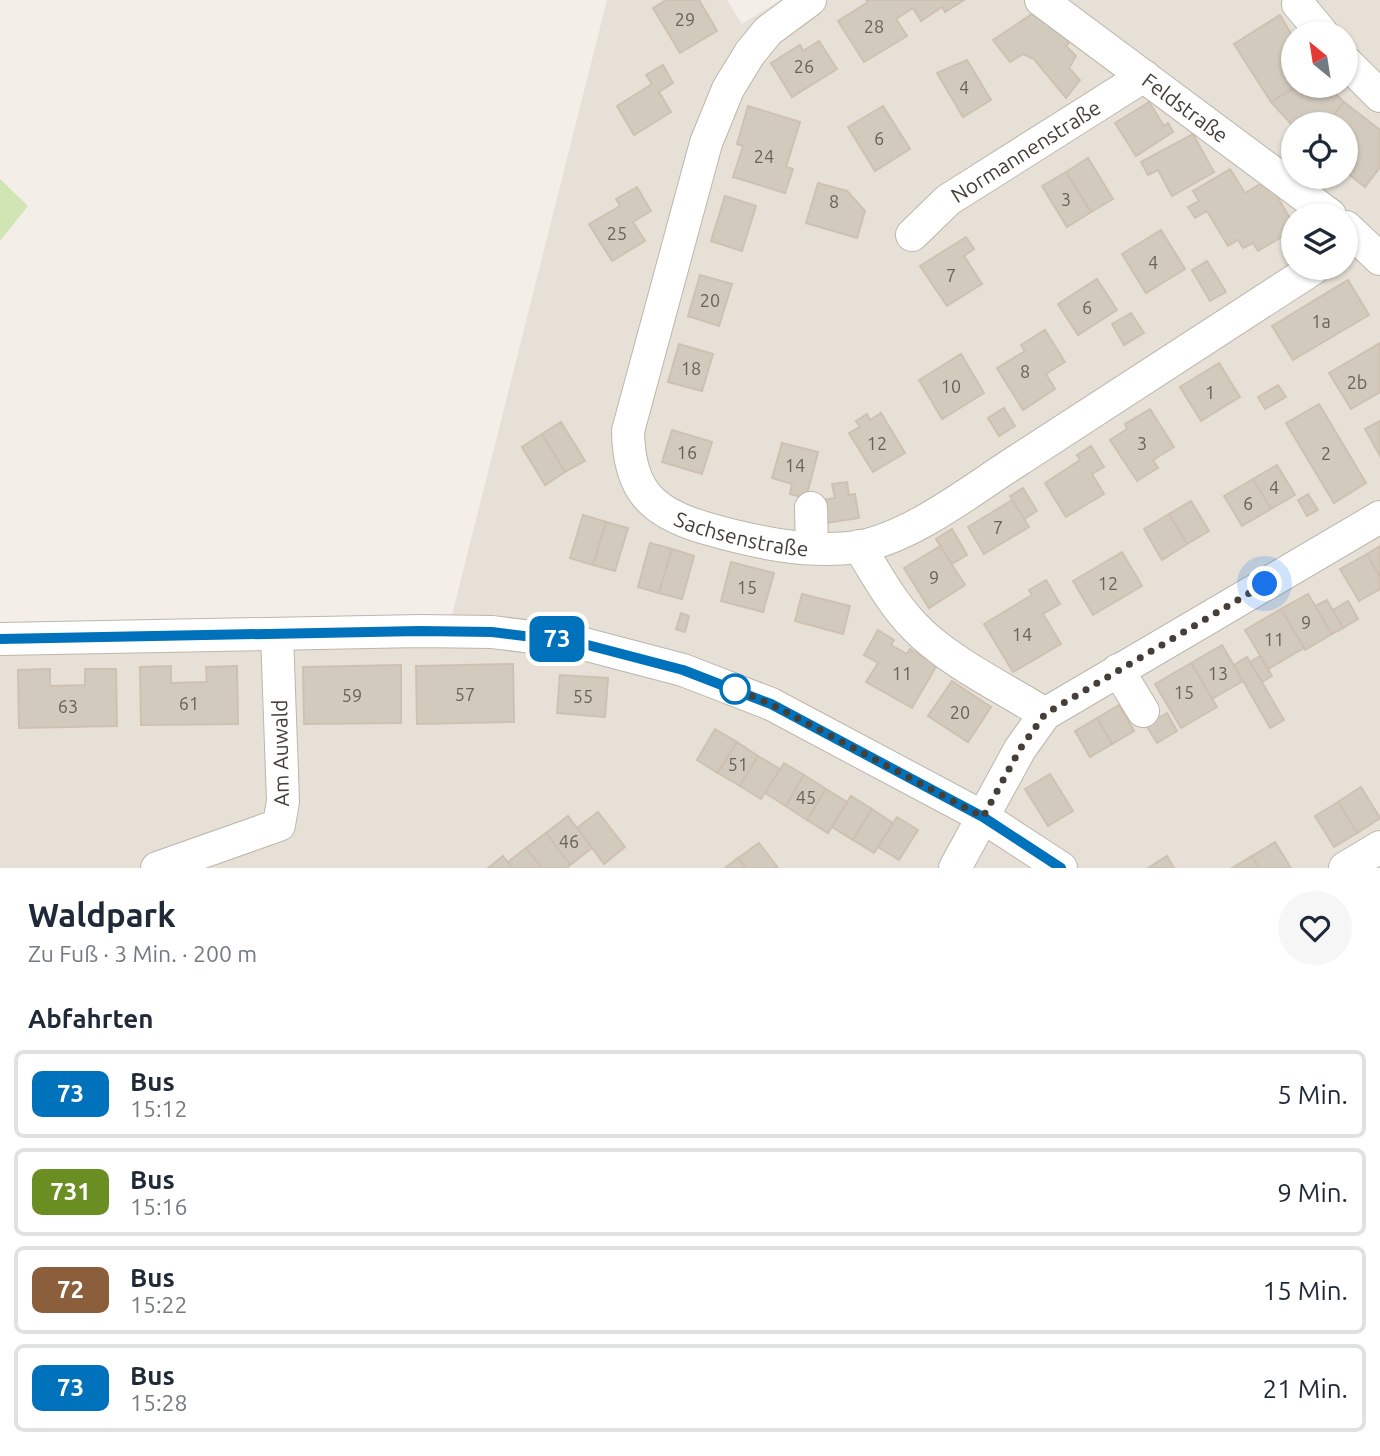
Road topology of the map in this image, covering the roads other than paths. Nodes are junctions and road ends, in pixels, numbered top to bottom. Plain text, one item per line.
1 (810, 0) edge
2 (1041, 0) edge
3 (1298, 4) dead end
4 (1312, 21) edge
5 (1358, 74) edge
6 (1144, 76) junction
7 (1380, 96) edge
8 (1314, 203) edge
9 (912, 235) dead end
10 (1295, 280) edge
11 (811, 508) dead end
12 (1380, 517) edge
13 (859, 546) junction
14 (812, 548) junction
15 (277, 635) junction
16 (0, 639) edge
17 (1118, 670) junction
18 (1143, 711) dead end
19 (1045, 714) junction
20 (983, 817) junction
21 (1380, 847) edge
22 (157, 868) edge
23 (955, 868) edge
24 (1061, 868) edge
25 (1345, 868) edge

1 - 14 street, Sachsenstraße
2 - 6 street, Feldstraße
3 - 4 street
5 - 7 street
6 - 8 street, Feldstraße
6 - 9 street, Normannenstraße
10 - 13 street, Sachsenstraße
11 - 14 street
12 - 17 street
13 - 14 street, Sachsenstraße
13 - 19 street
15 - 16 street
15 - 20 street
15 - 22 street, Am Auwald
17 - 18 street
17 - 19 street
19 - 20 street
20 - 23 street
20 - 24 street
21 - 25 street

